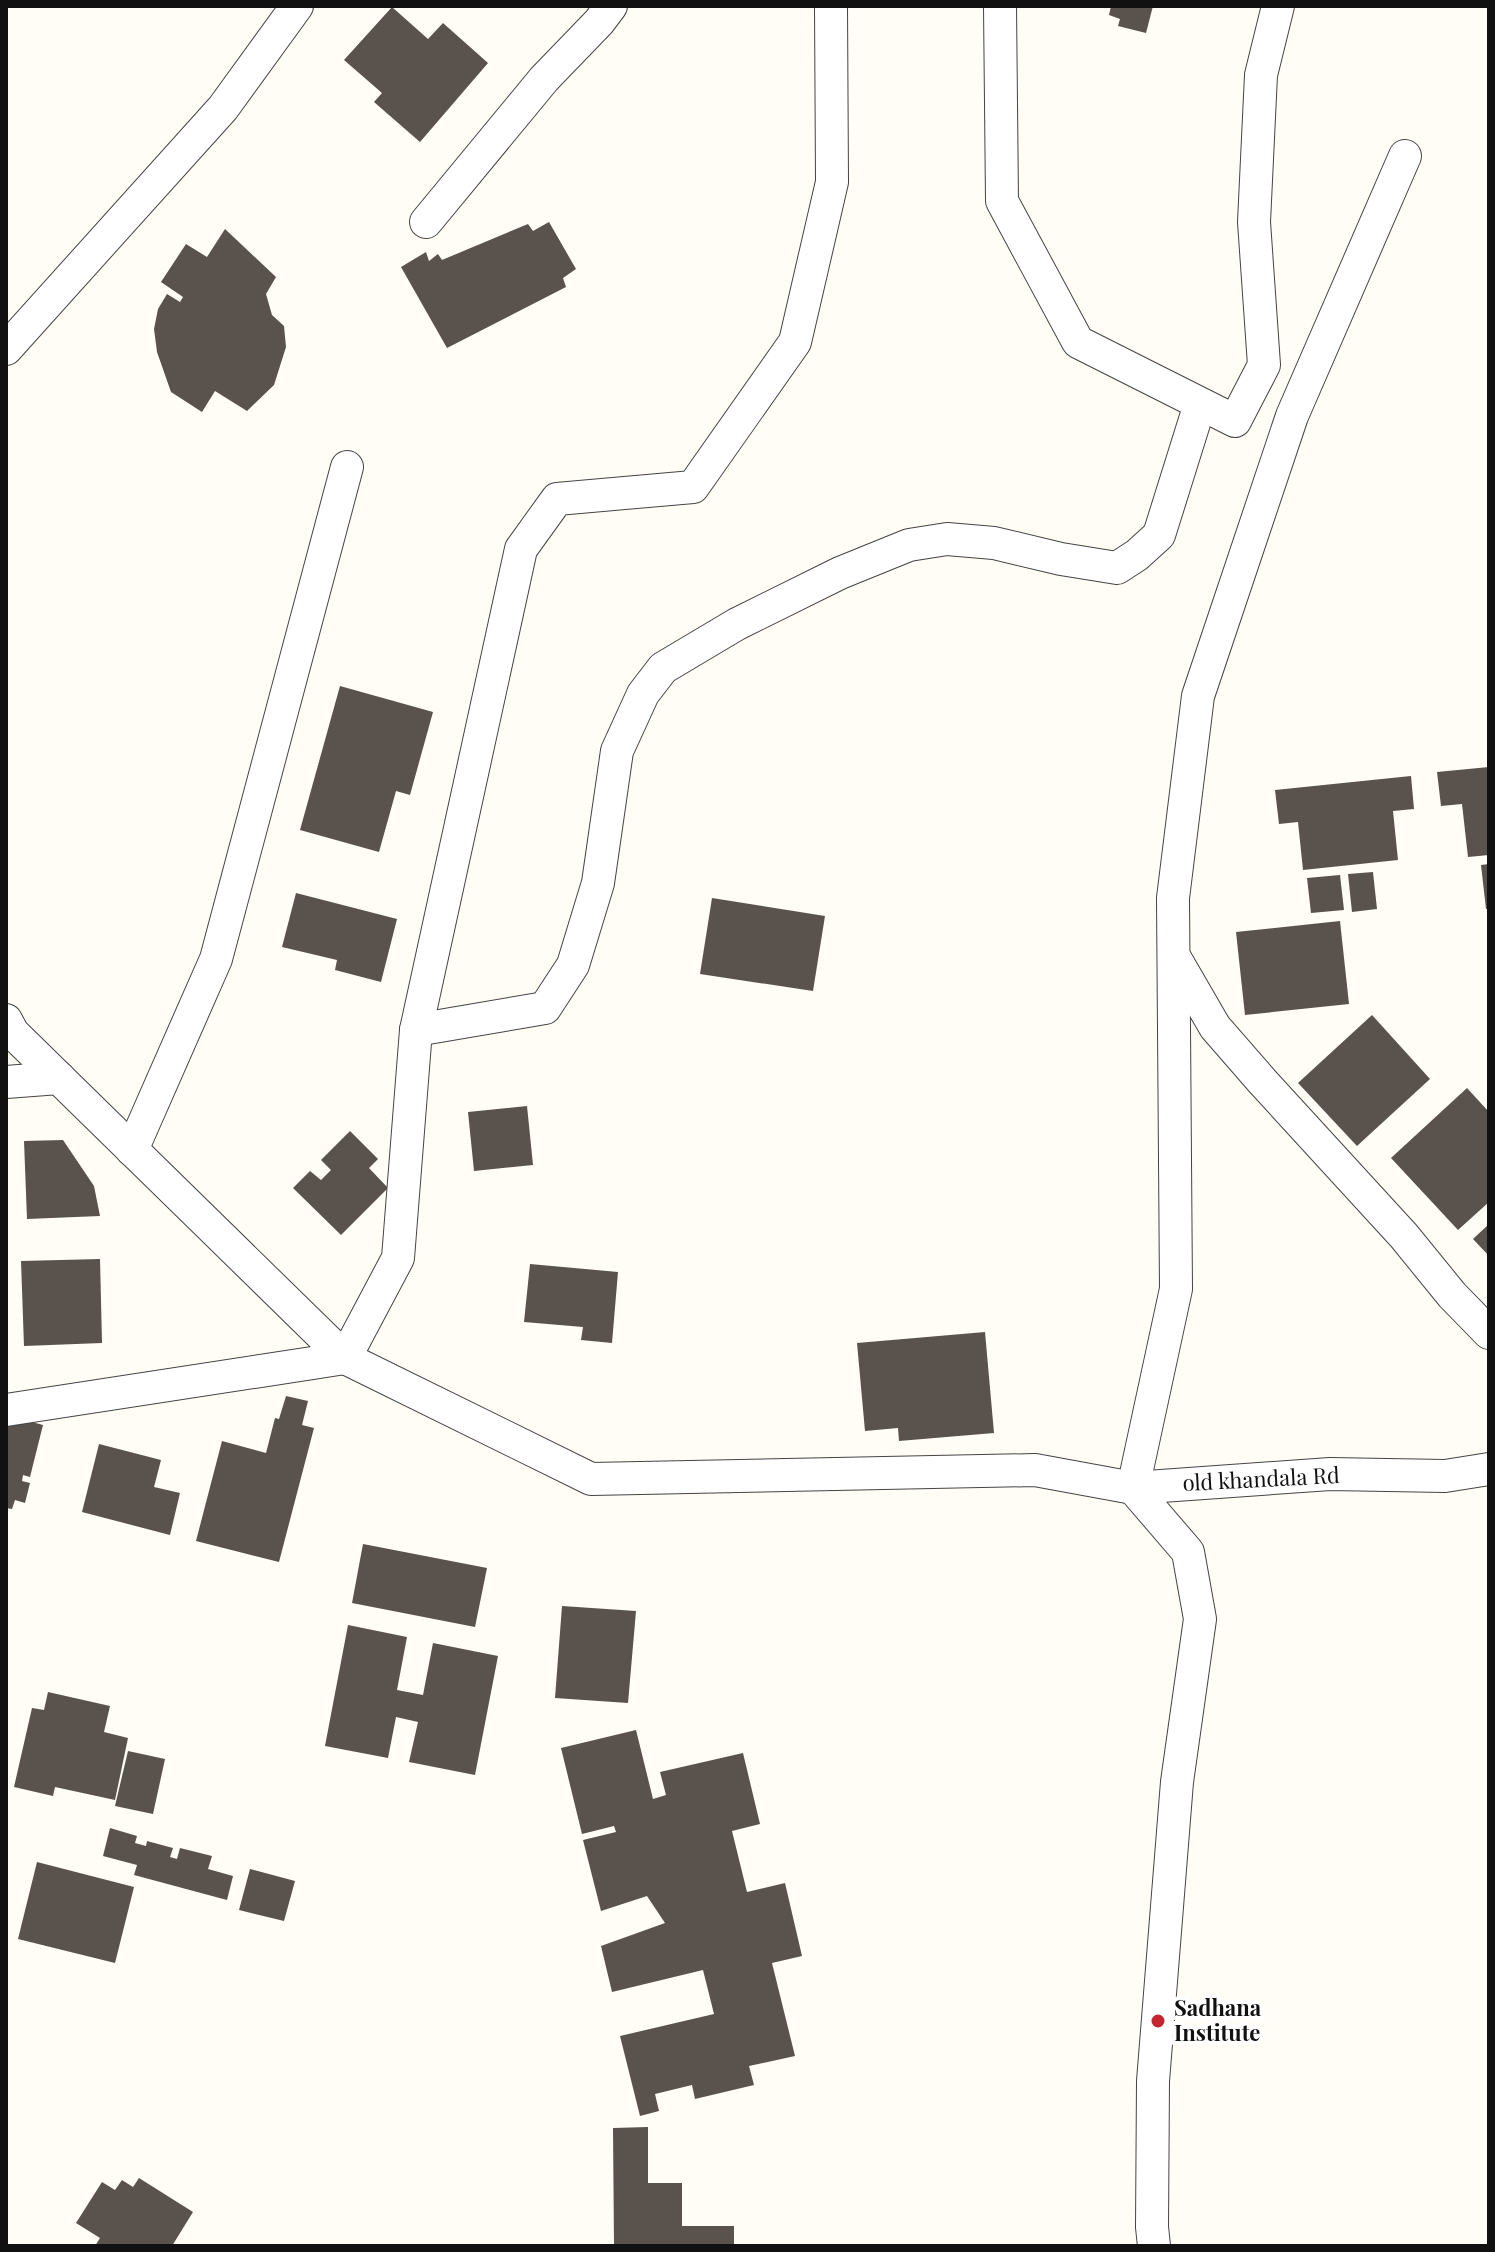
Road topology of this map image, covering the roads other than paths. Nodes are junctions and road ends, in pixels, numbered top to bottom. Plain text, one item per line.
1 (297, 6) edge
2 (611, 6) edge
3 (831, 6) edge
4 (1000, 6) edge
5 (1278, 6) edge
6 (1405, 156) dead end
7 (426, 222) dead end
8 (6, 349) edge
9 (1200, 404) junction
10 (347, 467) dead end
11 (1173, 956) junction
12 (6, 1020) edge
13 (416, 1030) junction
14 (59, 1078) junction
15 (6, 1082) edge
16 (132, 1150) junction
17 (1489, 1333) edge
18 (345, 1358) junction
19 (6, 1410) edge
20 (1489, 1469) edge
21 (1133, 1488) junction
22 (1154, 2246) edge

1 - 8 street
2 - 7 street
3 - 13 street
4 - 9 street
5 - 9 street
6 - 11 street
9 - 13 street
10 - 16 street
11 - 17 street
11 - 21 street
12 - 14 street, old khandala Rd
13 - 18 street
14 - 15 street
14 - 16 street, old khandala Rd
16 - 18 street, old khandala Rd
18 - 19 street
18 - 21 street, old khandala Rd
20 - 21 street, old khandala Rd
21 - 22 street

